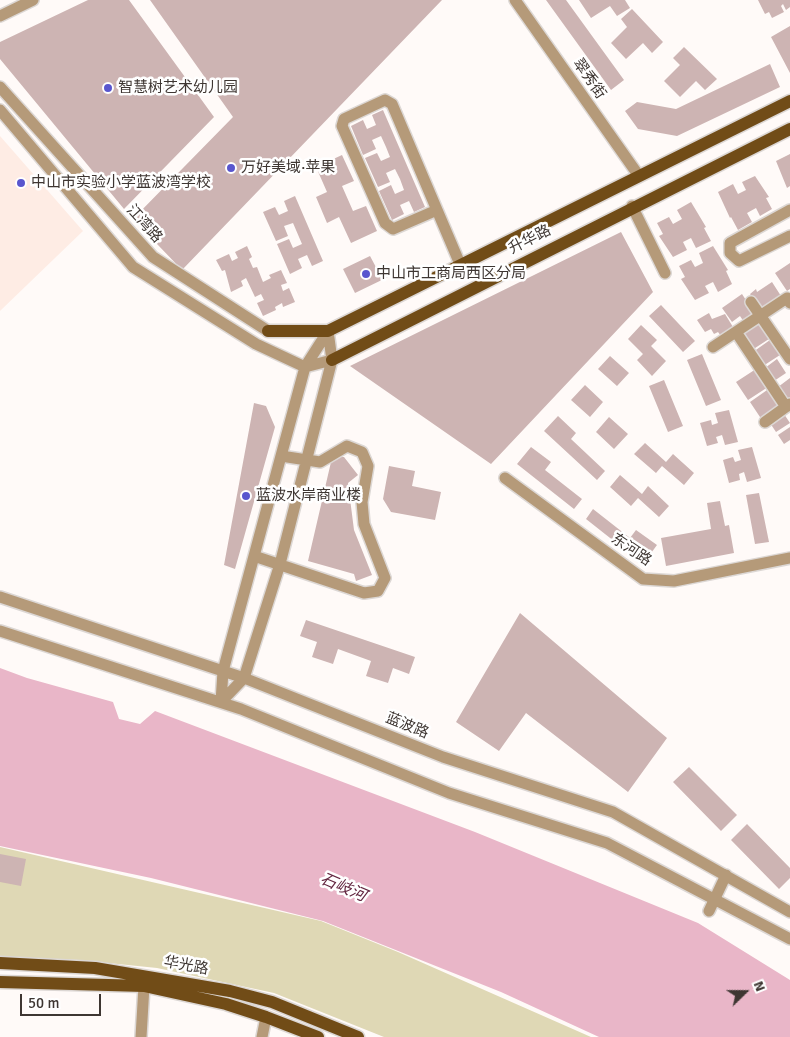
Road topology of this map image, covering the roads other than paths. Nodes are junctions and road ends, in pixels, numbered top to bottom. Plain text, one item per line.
1 (33, 0) edge
2 (515, 0) edge
3 (0, 16) edge
4 (0, 87) edge
5 (790, 101) edge
6 (0, 110) edge
7 (790, 128) edge
8 (639, 176) junction
9 (632, 206) junction
10 (437, 210) junction
11 (790, 211) edge
12 (790, 236) edge
13 (460, 264) junction
14 (665, 273) dead end
15 (751, 302) dead end
16 (790, 303) edge
17 (760, 315) junction
18 (268, 331) joint
19 (328, 331) junction
20 (736, 332) junction
21 (713, 347) dead end
22 (790, 359) edge
23 (332, 360) junction
24 (305, 367) junction
25 (788, 406) edge
26 (765, 422) dead end
27 (281, 456) junction
28 (307, 460) junction
29 (505, 478) dead end
30 (254, 556) junction
31 (790, 558) edge
32 (280, 564) junction
33 (0, 597) edge
34 (0, 631) edge
35 (223, 671) junction
36 (244, 678) junction
37 (221, 702) junction
38 (726, 876) junction
39 (714, 900) junction
40 (709, 911) dead end
41 (790, 912) edge
42 (790, 939) edge
43 (0, 963) edge
44 (0, 982) edge
45 (144, 986) junction
46 (266, 1016) junction
47 (141, 1037) edge
48 (262, 1037) edge
49 (318, 1037) edge
50 (358, 1037) edge

1 - 3 street
2 - 8 street, 翠秀街
4 - 18 street, 江湾路
5 - 8 main road, 升华路
6 - 24 street
7 - 9 main road, 升华路
8 - 13 main road, 升华路
9 - 14 street
9 - 23 main road, 升华路
10 - 10 street
10 - 13 street
11 - 12 street
13 - 19 main road, 升华路
15 - 17 street
16 - 17 street
17 - 20 street
17 - 22 street
18 - 19 main road, 升华路
19 - 23 street
19 - 24 street
20 - 21 street
20 - 25 street
23 - 24 street, 升华路
23 - 28 street
24 - 27 street
25 - 26 street
27 - 28 street
27 - 30 street
28 - 32 street
28 - 32 street
29 - 31 street, 东河路
30 - 32 street
30 - 35 street
32 - 36 street
33 - 35 street, 蓝波路
34 - 37 street
35 - 36 street, 蓝波路
35 - 37 street
36 - 37 street
36 - 38 street, 蓝波路
37 - 39 street
38 - 39 street
38 - 41 street, 蓝波路
39 - 40 street
39 - 42 street
43 - 50 main road, 华光路
44 - 45 main road, 华光路
45 - 46 main road, 华光路
45 - 47 street
46 - 48 street
46 - 49 main road, 华光路

